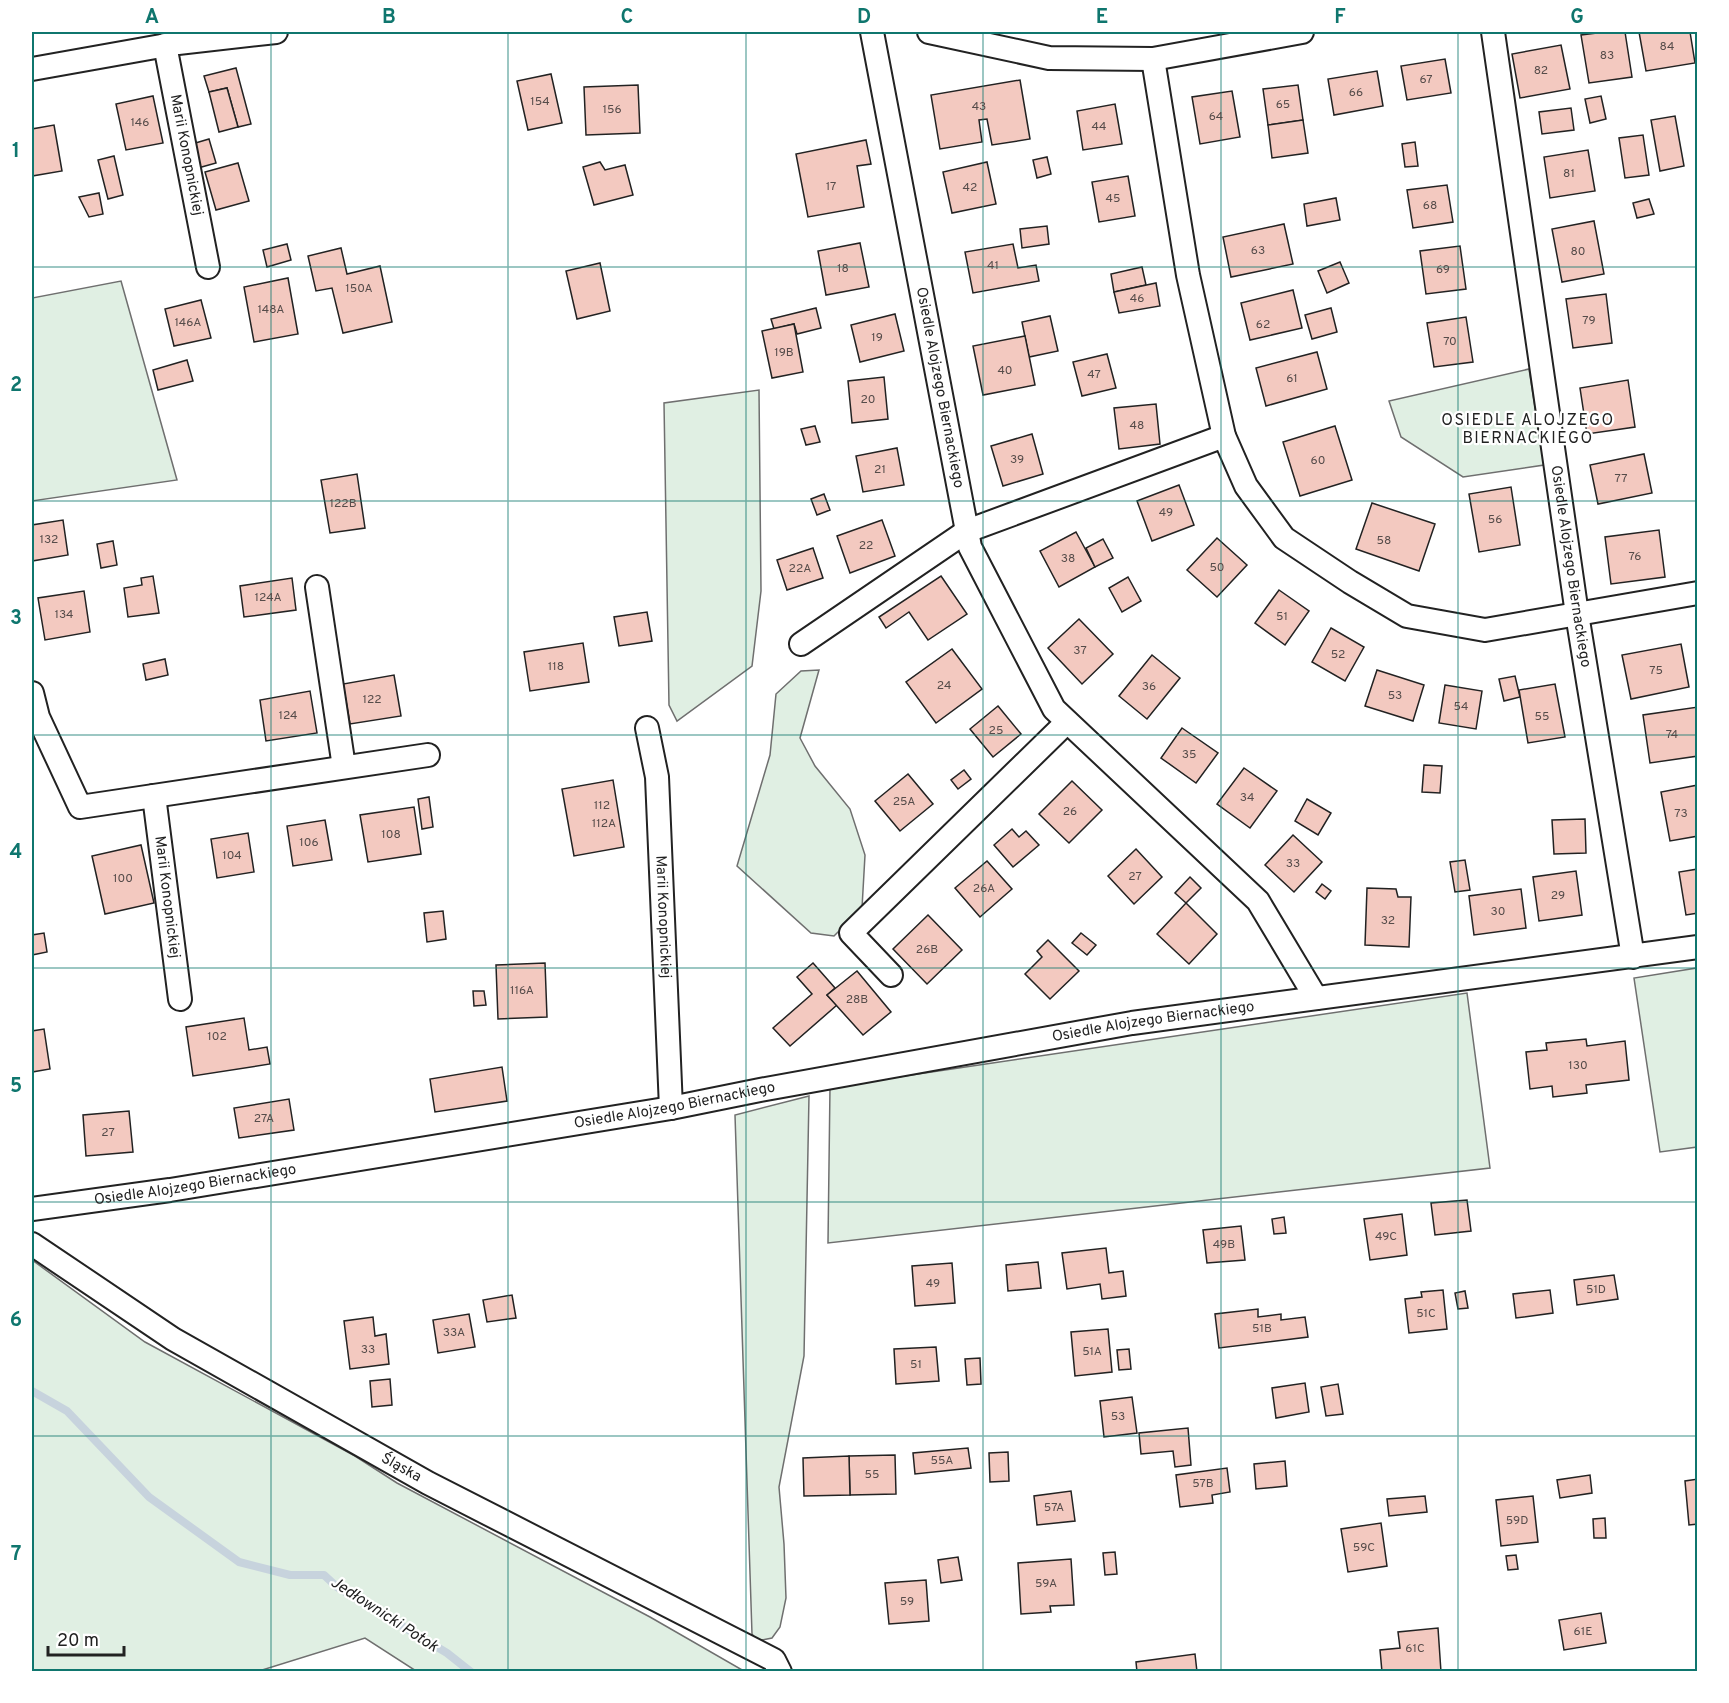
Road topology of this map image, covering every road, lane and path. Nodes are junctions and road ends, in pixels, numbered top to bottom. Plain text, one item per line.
1 (276, 32) edge
2 (872, 32) edge
3 (929, 32) edge
4 (1302, 32) edge
5 (1493, 32) edge
6 (165, 45) junction
7 (1153, 58) junction
8 (32, 69) edge
9 (208, 267) dead end
10 (1224, 436) junction
11 (967, 531) junction
12 (317, 587) dead end
13 (1698, 593) edge
14 (1577, 614) junction
15 (801, 644) dead end
16 (32, 693) edge
17 (1067, 722) junction
18 (647, 728) dead end
19 (428, 755) dead end
20 (344, 766) junction
21 (154, 795) junction
22 (1698, 947) edge
23 (1632, 957) junction
24 (891, 975) dead end
25 (1316, 998) junction
26 (180, 999) dead end
27 (671, 1108) junction
28 (32, 1209) edge
29 (32, 1244) edge
30 (780, 1671) edge

1 - 6 street
2 - 11 street, Osiedle Alojzego Biernackiego
3 - 7 street
4 - 7 street
5 - 14 street, Osiedle Alojzego Biernackiego
6 - 8 street
6 - 9 street, Marii Konopnickiej
7 - 10 street
10 - 11 street
10 - 14 street
11 - 15 street
11 - 17 street, Osiedle Alojzego Biernackiego
12 - 20 street
13 - 14 street
14 - 23 street, Osiedle Alojzego Biernackiego
16 - 21 street
17 - 24 street
17 - 25 street, Osiedle Alojzego Biernackiego
18 - 27 street, Marii Konopnickiej
19 - 20 street
20 - 21 street
21 - 26 street, Marii Konopnickiej
22 - 23 street, Osiedle Alojzego Biernackiego
23 - 25 street, Osiedle Alojzego Biernackiego
25 - 27 street, Osiedle Alojzego Biernackiego
27 - 28 street, Osiedle Alojzego Biernackiego
29 - 30 street, Śląska

